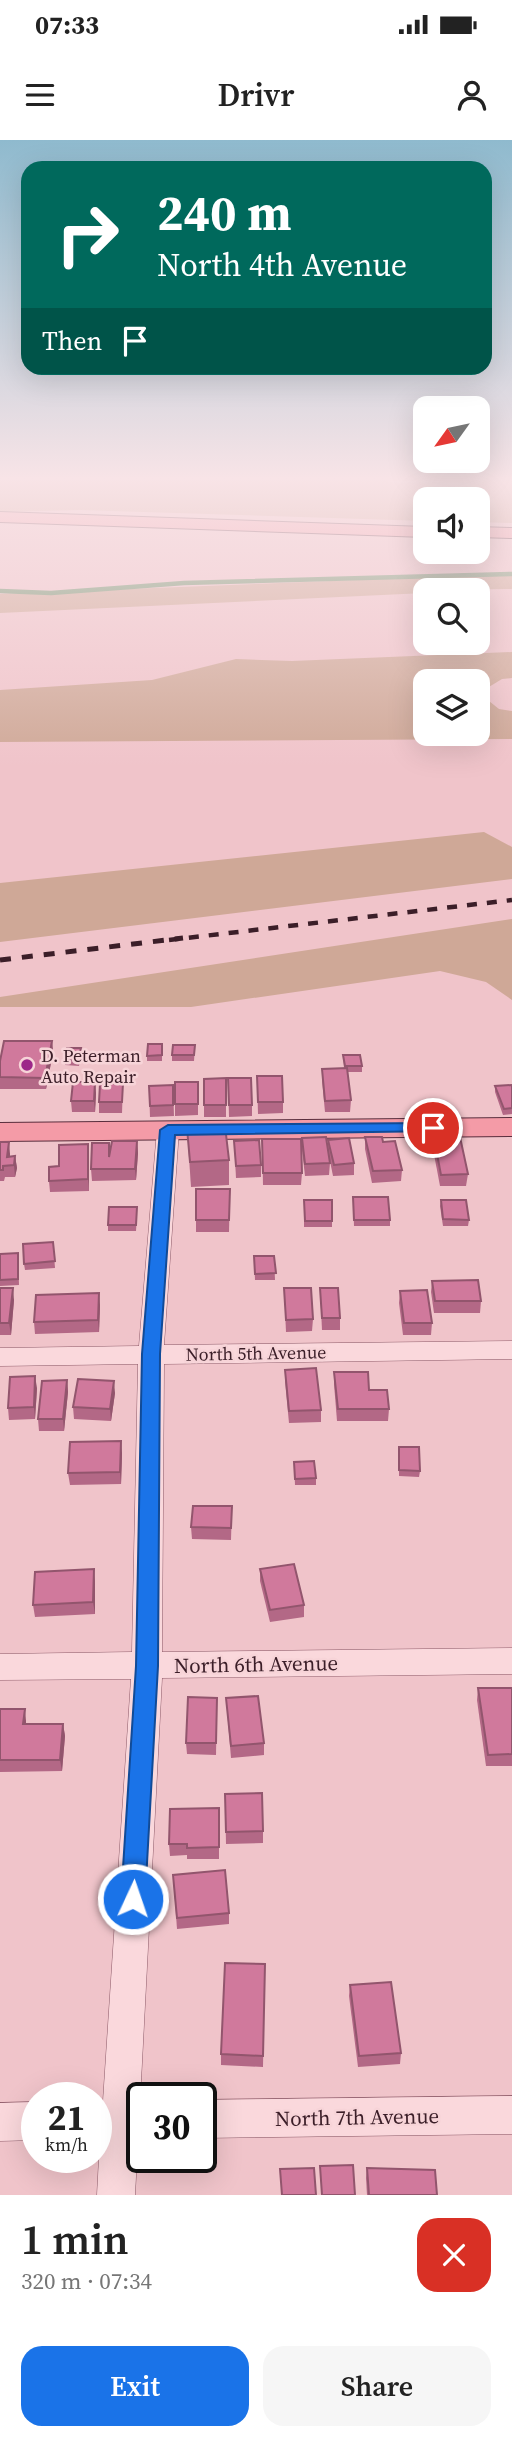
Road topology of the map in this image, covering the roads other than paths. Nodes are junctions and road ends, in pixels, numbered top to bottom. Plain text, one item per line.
1 (512, 1127) edge
2 (168, 1130) junction
3 (0, 1132) edge
4 (512, 1350) edge
5 (151, 1354) junction
6 (0, 1357) edge
7 (512, 1661) edge
8 (147, 1666) junction
9 (0, 1667) edge
10 (512, 2115) edge
11 (217, 2119) edge
12 (119, 2120) edge
13 (21, 2121) edge
14 (0, 2122) edge
15 (116, 2195) edge

1 - 2 main road
2 - 3 main road
2 - 5 street
4 - 5 street, North 5th Avenue
5 - 6 street, North 5th Avenue
5 - 8 street
7 - 8 street, North 6th Avenue
8 - 9 street, North 6th Avenue
8 - 12 street
10 - 11 street, North 7th Avenue
12 - 15 street
13 - 14 street

